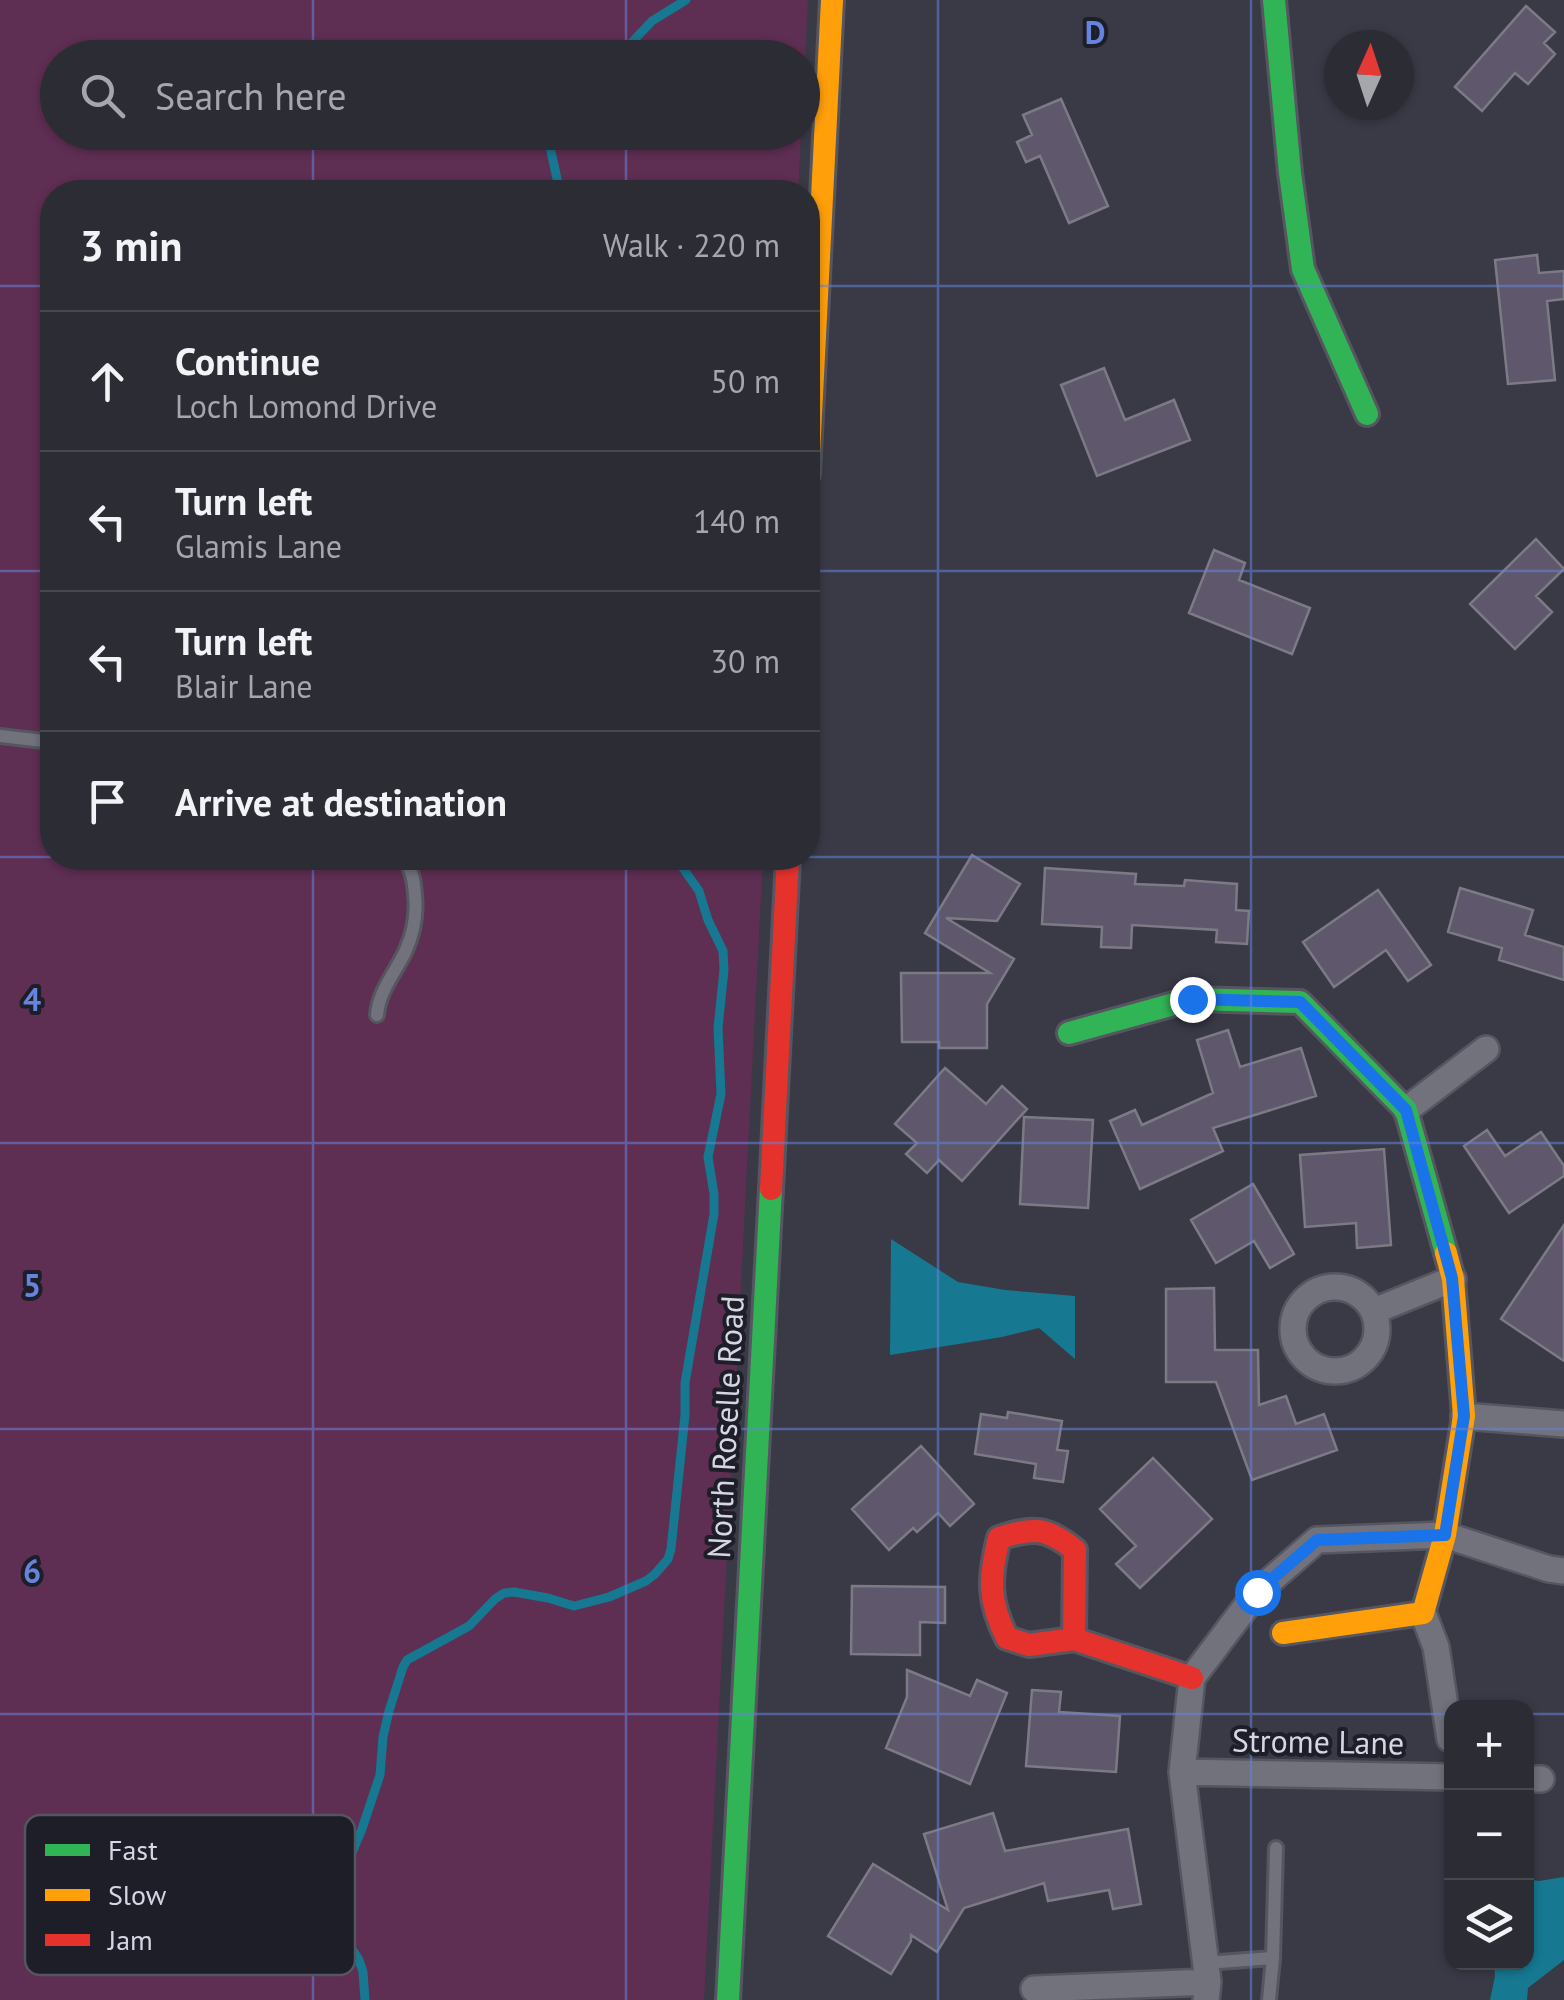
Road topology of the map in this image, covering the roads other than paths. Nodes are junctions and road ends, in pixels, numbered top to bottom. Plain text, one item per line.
1 (832, 0) edge
2 (1274, 0) edge
3 (820, 237) edge
4 (1367, 414) dead end
5 (0, 736) edge
6 (40, 741) edge
7 (411, 870) edge
8 (787, 870) edge
9 (377, 1015) dead end
10 (1069, 1033) dead end
11 (1486, 1049) dead end
12 (1406, 1110) junction
13 (1452, 1278) junction
14 (1374, 1312) dead end
15 (1464, 1416) junction
16 (1564, 1424) edge
17 (1445, 1535) junction
18 (1564, 1571) edge
19 (1423, 1613) junction
20 (1283, 1633) dead end
21 (1074, 1639) junction
22 (1192, 1678) junction
23 (1444, 1700) edge
24 (1182, 1772) junction
25 (1444, 1777) edge
26 (1276, 1848) dead end
27 (1273, 1958) junction
28 (1207, 1981) edge
29 (1034, 1988) dead end
30 (728, 2000) edge
31 (1270, 2000) edge

1 - 3 street
2 - 4 street
5 - 6 lane
7 - 9 lane
8 - 30 street, North Roselle Road
10 - 12 street
11 - 12 street
12 - 13 street
13 - 14 street
13 - 15 street
15 - 16 street
15 - 17 street
17 - 18 street
17 - 19 street
17 - 22 street
19 - 20 street
19 - 23 street
21 - 21 street
21 - 22 street
22 - 24 street
24 - 25 street, Strome Lane
24 - 28 street
26 - 27 lane
27 - 28 lane
27 - 31 lane
28 - 29 street

